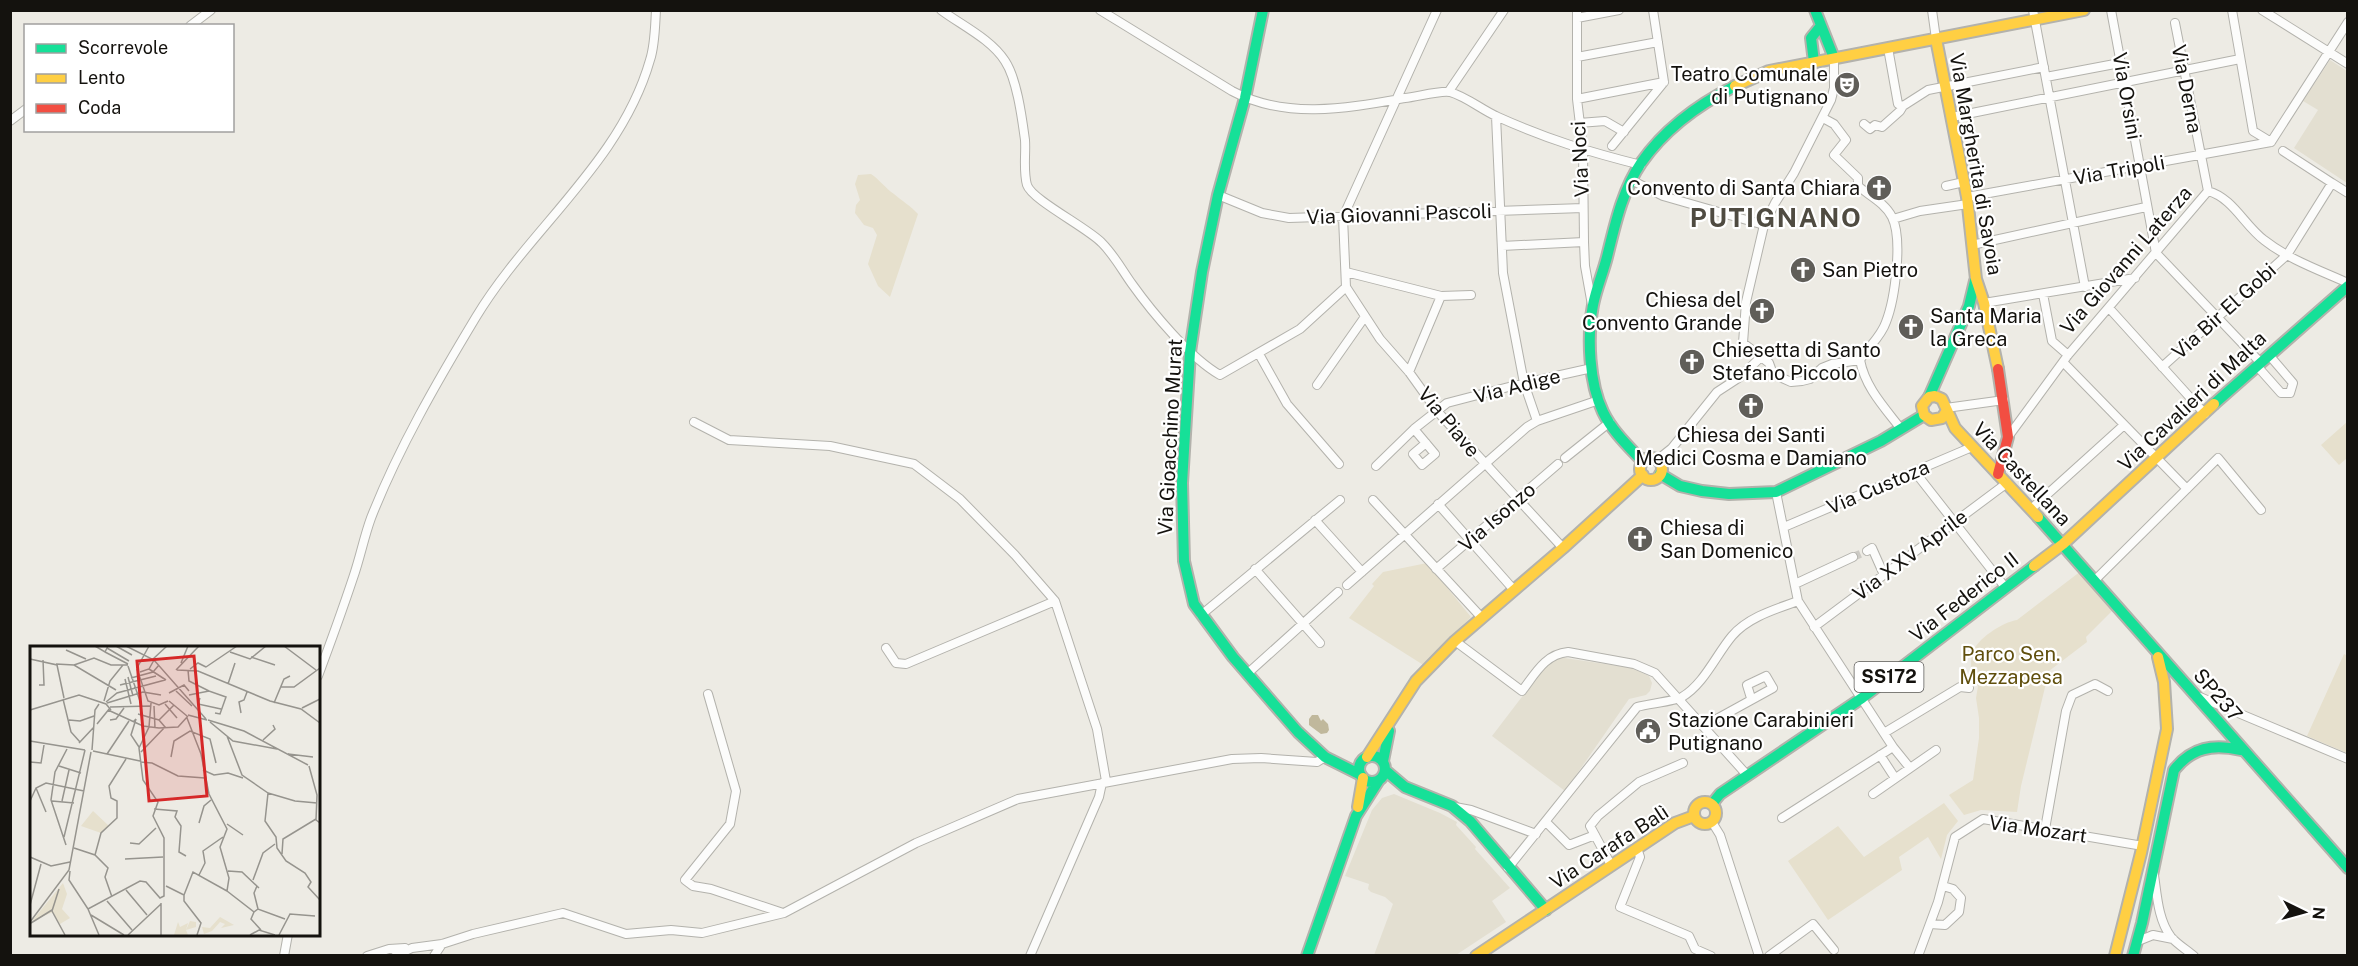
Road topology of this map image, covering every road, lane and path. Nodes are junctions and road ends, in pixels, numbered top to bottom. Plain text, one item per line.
1 (211, 10) edge
2 (656, 10) edge
3 (941, 10) edge
4 (1100, 10) edge
5 (1263, 10) edge
6 (1437, 10) edge
7 (1504, 10) edge
8 (1618, 10) edge
9 (1653, 10) edge
10 (1815, 10) edge
11 (1932, 10) edge
12 (2084, 10) edge
13 (2111, 10) edge
14 (2232, 10) edge
15 (2262, 10) edge
16 (1577, 14) edge
17 (2034, 15) edge
18 (2348, 22) edge
19 (2175, 23) dead end
20 (193, 24) edge
21 (1819, 28) junction
22 (1936, 39) junction
23 (1658, 42) junction
24 (1888, 48) junction
25 (2327, 51) junction
26 (1577, 57) junction
27 (1834, 58) junction
28 (2240, 59) junction
29 (1814, 62) junction
30 (2121, 63) junction
31 (2348, 64) edge
32 (2044, 68) junction
33 (2184, 70) junction
34 (2046, 77) junction
35 (1664, 82) junction
36 (2124, 82) junction
37 (1945, 87) junction
38 (1449, 91) junction
39 (2050, 97) junction
40 (1245, 98) junction
41 (1577, 99) junction
42 (1395, 100) junction
43 (1903, 106) junction
44 (24, 110) edge
45 (1496, 116) junction
46 (1952, 117) junction
47 (1823, 118) junction
48 (10, 121) edge
49 (1579, 123) junction
50 (1864, 124) dead end
51 (1624, 132) junction
52 (2271, 142) junction
53 (1612, 146) dead end
54 (1583, 150) junction
55 (2283, 151) dead end
56 (2200, 155) junction
57 (1641, 165) junction
58 (2139, 166) junction
59 (1631, 180) junction
60 (2065, 180) junction
61 (1964, 182) junction
62 (2332, 183) junction
63 (1946, 186) dead end
64 (2208, 191) junction
65 (2348, 193) edge
66 (1218, 195) junction
67 (1967, 200) junction
68 (2146, 207) junction
69 (1583, 208) junction
70 (1500, 211) junction
71 (1343, 217) junction
72 (1893, 219) junction
73 (2073, 223) junction
74 (1764, 225) junction
75 (1584, 242) junction
76 (1972, 244) junction
77 (1502, 246) junction
78 (2156, 253) junction
79 (2287, 255) junction
80 (1346, 272) junction
81 (2135, 278) junction
82 (1976, 279) junction
83 (2348, 284) edge
84 (1346, 287) junction
85 (2085, 287) junction
86 (2043, 294) junction
87 (1471, 295) dead end
88 (1441, 296) junction
89 (1984, 303) junction
90 (1592, 306) junction
91 (2109, 308) junction
92 (2217, 317) junction
93 (1364, 318) junction
94 (1190, 352) junction
95 (1259, 354) junction
96 (2269, 354) junction
97 (2068, 355) junction
98 (1761, 357) junction
99 (1860, 360) junction
100 (2062, 362) junction
101 (2259, 364) junction
102 (2162, 367) junction
103 (1592, 368) junction
104 (1409, 372) junction
105 (1942, 373) junction
106 (1524, 382) junction
107 (1317, 385) dead end
108 (1929, 397) junction
109 (1599, 400) junction
110 (2004, 400) junction
111 (1945, 406) junction
112 (1437, 411) junction
113 (2205, 414) junction
114 (1924, 415) junction
115 (1537, 421) junction
116 (1937, 421) junction
117 (694, 422) dead end
118 (1610, 422) junction
119 (2124, 425) junction
120 (1955, 428) junction
121 (1414, 429) junction
122 (1901, 429) junction
123 (2008, 437) junction
124 (1426, 443) dead end
125 (1972, 447) junction
126 (2158, 457) junction
127 (1565, 458) dead end
128 (1658, 460) junction
129 (1643, 462) junction
130 (1339, 464) dead end
131 (1484, 464) junction
132 (1558, 464) dead end
133 (1376, 466) dead end
134 (1915, 472) junction
135 (1660, 474) junction
136 (1998, 474) junction
137 (1643, 475) junction
138 (2007, 483) junction
139 (2187, 489) junction
140 (1776, 492) junction
141 (1340, 500) dead end
142 (1373, 500) dead end
143 (1517, 500) junction
144 (1438, 504) junction
145 (2031, 509) junction
146 (2261, 510) dead end
147 (1316, 520) junction
148 (1955, 522) junction
149 (1784, 527) junction
150 (1404, 534) junction
151 (1470, 540) junction
152 (2063, 544) junction
153 (1563, 549) junction
154 (1868, 550) dead end
155 (1853, 557) tunnel mouth
156 (1256, 569) junction
157 (1436, 569) junction
158 (1362, 572) junction
159 (1884, 575) junction
160 (2094, 581) junction
161 (1795, 584) junction
162 (1347, 585) dead end
163 (2005, 587) junction
164 (1514, 590) junction
165 (1338, 592) dead end
166 (1055, 601) junction
167 (1798, 601) junction
168 (1201, 615) junction
169 (1482, 618) junction
170 (1304, 623) junction
171 (1814, 627) junction
172 (1455, 641) junction
173 (1320, 643) dead end
174 (886, 648) dead end
175 (2157, 654) junction
176 (320, 670) edge
177 (1247, 674) junction
178 (1969, 688) dead end
179 (2108, 691) dead end
180 (2192, 693) junction
181 (708, 694) dead end
182 (1751, 698) dead end
183 (1862, 698) junction
184 (1679, 699) junction
185 (2241, 715) junction
186 (1392, 719) junction
187 (1704, 726) junction
188 (2223, 728) junction
189 (1884, 734) junction
190 (1893, 747) junction
191 (2203, 747) junction
192 (1936, 750) dead end
193 (2243, 750) junction
194 (1880, 755) junction
195 (1331, 759) junction
196 (1364, 759) junction
197 (2348, 759) edge
198 (1683, 763) dead end
199 (2160, 764) junction
200 (1910, 768) junction
201 (1382, 770) junction
202 (2174, 770) junction
203 (1747, 775) junction
204 (1362, 776) junction
205 (1894, 778) junction
206 (1102, 783) junction
207 (1873, 794) dead end
208 (1712, 804) junction
209 (1452, 806) junction
210 (1356, 816) junction
211 (1694, 816) junction
212 (1782, 818) dead end
213 (1546, 822) junction
214 (1712, 822) junction
215 (2045, 829) junction
216 (1536, 834) junction
217 (1595, 835) junction
218 (2143, 846) junction
219 (1637, 848) junction
220 (1611, 865) junction
221 (1508, 868) junction
222 (2153, 868) junction
223 (2348, 868) edge
224 (1943, 886) junction
225 (1546, 910) junction
226 (784, 913) junction
227 (1930, 924) junction
228 (288, 936) edge
229 (2173, 939) junction
230 (2138, 940) junction
231 (442, 944) junction
232 (412, 948) junction
233 (1834, 950) dead end
234 (284, 956) edge
235 (367, 956) edge
236 (395, 956) edge
237 (434, 956) edge
238 (1030, 956) edge
239 (1306, 956) edge
240 (1476, 956) edge
241 (1712, 956) edge
242 (1759, 956) edge
243 (1769, 956) edge
244 (1918, 956) edge
245 (2115, 956) edge
246 (2133, 956) edge
247 (2194, 956) edge

1 - 20 street
2 - 176 street
3 - 94 street
4 - 40 street
5 - 40 main road, Via Gioacchino Murat
6 - 42 street
7 - 38 street
8 - 16 street
9 - 23 street
10 - 21 main road
11 - 22 street
12 - 17 main road
13 - 30 street, Via Orsini
14 - 28 street
15 - 25 street
16 - 26 street, Via Noci
17 - 22 main road
17 - 32 street
18 - 25 street
19 - 33 street, Via Derna
21 - 27 main road
21 - 29 main road
22 - 24 main road
22 - 37 main road, Via Margherita di Savoia
23 - 26 street
23 - 35 street
24 - 27 main road
24 - 43 street
25 - 31 street
25 - 52 street
26 - 41 street, Via Noci
27 - 29 main road
27 - 47 street
28 - 33 street
28 - 52 street
29 - 57 main road
30 - 34 street
30 - 36 street, Via Orsini
32 - 34 street
32 - 37 street
33 - 36 street
33 - 56 street, Via Derna
34 - 39 street
35 - 41 street
35 - 51 street
36 - 39 street
36 - 58 street, Via Orsini
37 - 43 street
37 - 46 main road, Via Margherita di Savoia
38 - 42 street
38 - 45 street
39 - 46 street
39 - 60 street
40 - 42 street
40 - 66 main road, Via Gioacchino Murat
41 - 49 street, Via Noci
42 - 71 street
43 - 50 street
44 - 48 street
45 - 54 street
45 - 70 street
46 - 61 main road, Via Margherita di Savoia
47 - 72 street
47 - 74 street
49 - 51 street
49 - 54 street, Via Noci
51 - 53 street
52 - 56 street, Via Tripoli
54 - 57 street
54 - 69 street, Via Noci
55 - 62 street
56 - 58 street, Via Tripoli
56 - 64 street, Via Derna
57 - 59 main road
58 - 60 street, Via Tripoli
58 - 68 street, Via Orsini
59 - 74 street
59 - 90 main road
60 - 67 street, Via Tripoli
60 - 73 street
61 - 63 street
61 - 67 main road, Via Margherita di Savoia
62 - 65 street
62 - 79 street, Via Bir El Gobi
64 - 78 street, Via Giovanni Laterza
64 - 79 street
66 - 71 street, Via Giovanni Pascoli
66 - 94 main road, Via Gioacchino Murat
67 - 72 street, Via Tripoli
67 - 76 main road, Via Margherita di Savoia
68 - 73 street
68 - 78 street, Via Orsini
69 - 70 street, Via Giovanni Pascoli
69 - 75 street, Via Noci
70 - 71 street, Via Giovanni Pascoli
70 - 77 street
71 - 80 street
72 - 99 street
73 - 76 street
73 - 85 street
74 - 98 street
75 - 77 street
75 - 90 street, Via Noci
76 - 82 main road, Via Margherita di Savoia
77 - 106 street
78 - 81 street, Via Giovanni Laterza
78 - 92 street
79 - 83 street
79 - 92 street, Via Bir El Gobi
80 - 84 street
80 - 88 street
81 - 85 street
81 - 91 street, Via Giovanni Laterza
82 - 89 main road, Via Margherita di Savoia
82 - 105 main road
83 - 96 main road, Via Cavalieri di Malta
84 - 93 street, Via Piave
84 - 95 street
85 - 86 street
86 - 89 street
86 - 97 street
87 - 88 street
88 - 104 street
89 - 110 main road, Via Margherita di Savoia
90 - 103 main road
91 - 97 street, Via Giovanni Laterza
91 - 102 street
92 - 101 street
92 - 102 street, Via Bir El Gobi
93 - 104 street, Via Piave
93 - 107 street
94 - 95 street
94 - 168 main road, Via Gioacchino Murat
95 - 130 street
96 - 101 main road, Via Cavalieri di Malta
96 - 101 street
97 - 100 street, Via Giovanni Laterza
98 - 99 street
98 - 128 street
99 - 122 street
100 - 119 street
100 - 123 street, Via Giovanni Laterza
101 - 113 main road, Via Cavalieri di Malta
102 - 113 street
103 - 106 street, Via Adige
103 - 109 main road
104 - 112 street, Via Piave
105 - 108 main road
105 - 111 main road
106 - 112 street, Via Adige
106 - 115 street
108 - 111 main road
108 - 114 main road
109 - 115 street
109 - 118 main road
110 - 111 street
110 - 123 main road, Via Margherita di Savoia
111 - 116 main road
111 - 120 main road, Via Castellana
112 - 121 street, Via Adige
112 - 131 street, Via Piave
113 - 126 main road, Via Cavalieri di Malta
114 - 116 main road
114 - 122 main road
115 - 131 street
116 - 120 main road, Via Castellana
117 - 166 street
118 - 127 street
118 - 129 main road
119 - 126 street
119 - 145 street
120 - 125 main road, Via Castellana
121 - 124 street
121 - 133 street, Via Adige
122 - 140 main road
123 - 136 main road, Via Giovanni Laterza
125 - 134 street, Via Custoza
125 - 136 main road, Via Castellana
126 - 139 street
126 - 152 main road, Via Cavalieri di Malta
128 - 129 main road
128 - 135 main road
129 - 137 main road
131 - 143 street, Via Piave
131 - 144 street
132 - 143 street, Via Isonzo
134 - 148 street
134 - 149 street, Via Custoza
135 - 137 main road
135 - 140 main road
136 - 138 main road, Via Castellana
137 - 153 main road
138 - 145 main road, Via Castellana
138 - 148 street, Via XXV Aprile
139 - 146 street
139 - 160 street
140 - 149 street
141 - 147 street
142 - 150 street
143 - 151 street, Via Isonzo
143 - 153 street, Via Piave
144 - 150 street
144 - 151 street
145 - 152 main road, Via Castellana
147 - 156 street
147 - 158 street
148 - 159 street, Via XXV Aprile
148 - 163 street
149 - 161 street
150 - 157 street
150 - 158 street
151 - 157 street, Via Isonzo
151 - 164 street
152 - 160 main road, SP237 / SP237
152 - 163 main road, Via Federico II / SS172
153 - 164 main road
154 - 159 street
155 - 161 street
156 - 168 street
156 - 170 street
157 - 169 street
158 - 162 street
159 - 171 street, Via XXV Aprile
160 - 175 main road, SP237 / SP237
161 - 167 street
163 - 183 main road, Via Federico II / SS172
164 - 169 main road
165 - 170 street
166 - 174 street
166 - 206 street
167 - 171 street
167 - 184 street
168 - 177 main road, Via Gioacchino Murat
169 - 172 main road
170 - 173 street
170 - 177 street
171 - 183 street
172 - 184 street
172 - 186 main road
175 - 180 main road, SP237 / SP237
175 - 199 main road
177 - 195 main road, Via Gioacchino Murat
178 - 189 street
179 - 215 street
180 - 185 street
180 - 188 main road, SP237 / SP237
181 - 226 street
182 - 187 street
183 - 189 street
183 - 203 main road, Via Federico II / SS172
184 - 187 street
184 - 213 street
185 - 188 street
185 - 197 street
186 - 196 main road
186 - 201 main road
187 - 203 street
188 - 191 main road
188 - 193 main road, SP237 / SP237
189 - 190 street
190 - 194 street
190 - 200 street
191 - 193 main road
191 - 202 main road
192 - 200 street
193 - 223 main road, SP237 / SP237
194 - 205 street
194 - 212 street
195 - 196 main road
195 - 204 main road, Via Gioacchino Murat
195 - 206 street
196 - 201 main road
196 - 204 main road
198 - 217 street
199 - 202 main road
199 - 218 main road
200 - 205 street
201 - 204 main road
201 - 209 main road
201 - 210 main road
202 - 222 main road
203 - 208 main road, Via Federico II / SS172
204 - 210 main road
205 - 207 street
206 - 226 street
206 - 238 street
208 - 211 main road, SS172
208 - 214 main road
209 - 216 street
209 - 221 main road
210 - 239 main road
211 - 214 main road
211 - 219 main road, Via Carafa Balì / SS172
213 - 216 street
213 - 217 street
214 - 242 street
215 - 218 street, Via Mozart
215 - 224 street, Via Mozart
216 - 221 street
217 - 220 street
218 - 245 main road
219 - 220 main road, Via Carafa Balì / SS172
219 - 241 street
220 - 225 main road, Via Carafa Balì / SS172
221 - 225 main road
222 - 229 street
222 - 230 main road
224 - 227 street, Via Mozart
224 - 227 street
225 - 240 main road, SS172
226 - 231 street
227 - 244 street, Via Mozart
228 - 234 street
229 - 230 street
229 - 247 street
230 - 246 main road
231 - 232 street
231 - 237 street
232 - 235 street
232 - 236 street
233 - 243 street

